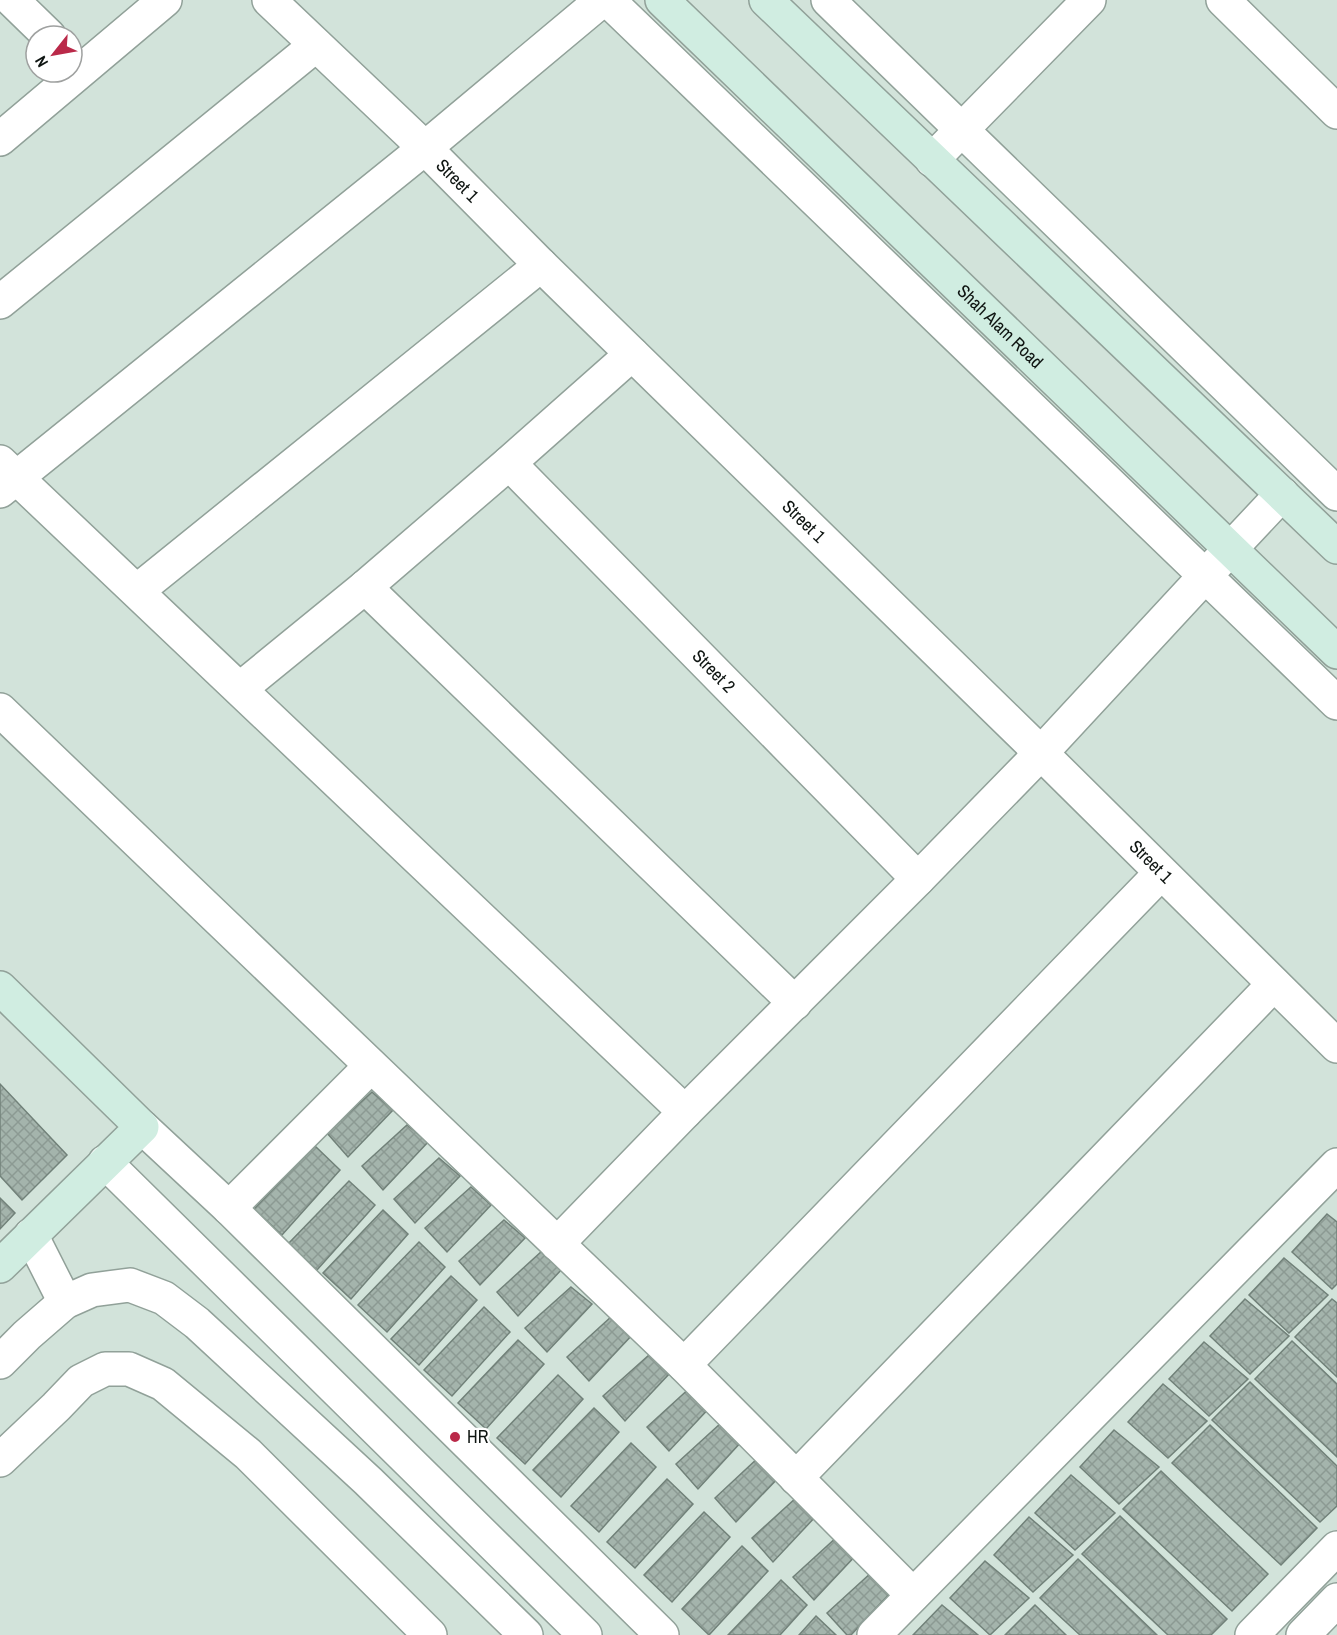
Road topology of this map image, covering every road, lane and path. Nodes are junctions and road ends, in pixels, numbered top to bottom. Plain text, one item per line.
1 (12, 0) edge
2 (165, 0) edge
3 (269, 0) edge
4 (602, 0) edge
5 (608, 0) edge
6 (662, 0) edge
7 (766, 0) edge
8 (828, 0) edge
9 (1089, 0) edge
10 (1223, 0) edge
11 (37, 24) edge
12 (316, 45) junction
13 (84, 59) edge
14 (56, 84) edge
15 (1337, 112) edge
16 (961, 130) junction
17 (0, 139) edge
18 (425, 148) junction
19 (933, 160) junction
20 (541, 265) junction
21 (0, 302) edge
22 (632, 354) junction
23 (509, 463) junction
24 (6, 477) edge
25 (1282, 494) junction
26 (1337, 494) edge
27 (1337, 547) edge
28 (1230, 548) junction
29 (1205, 576) junction
30 (365, 587) junction
31 (137, 591) junction
32 (1337, 652) edge
33 (240, 688) junction
34 (1337, 703) edge
35 (0, 710) edge
36 (1041, 753) junction
37 (1161, 873) junction
38 (918, 879) junction
39 (1274, 984) junction
40 (0, 988) edge
41 (795, 1003) junction
42 (1337, 1046) edge
43 (371, 1066) junction
44 (685, 1112) junction
45 (142, 1127) junction
46 (105, 1162) junction
47 (1337, 1165) edge
48 (229, 1208) junction
49 (31, 1235) junction
50 (558, 1244) junction
51 (0, 1266) edge
52 (65, 1302) junction
53 (0, 1362) edge
54 (684, 1365) junction
55 (0, 1460) edge
56 (796, 1478) junction
57 (1337, 1548) edge
58 (913, 1595) junction
59 (1337, 1600) edge
60 (430, 1635) edge
61 (526, 1635) edge
62 (585, 1635) edge
63 (662, 1635) edge
64 (874, 1635) edge
65 (1252, 1635) edge
66 (1304, 1635) edge

1 - 11 street
2 - 13 street
3 - 12 street, Street 1
4 - 18 street
5 - 29 street
6 - 28 street, Shah Alam Road
7 - 19 street
8 - 16 street
9 - 16 street
10 - 15 street
12 - 18 street, Street 1
12 - 21 street
14 - 17 street
16 - 19 street
16 - 26 street
18 - 20 street, Street 1
18 - 24 street
19 - 25 street
20 - 22 street, Street 1
20 - 31 street
22 - 23 street
22 - 36 street, Street 1
23 - 30 street
23 - 38 street, Street 2
24 - 31 street
25 - 27 street
25 - 28 street
28 - 29 street
28 - 32 street, Shah Alam Road
29 - 34 street
29 - 36 street
30 - 33 street
30 - 41 street
31 - 33 street
33 - 44 street
35 - 43 street
36 - 37 street, Street 1
36 - 38 street
37 - 39 street, Street 1
37 - 54 street
38 - 41 street
39 - 42 street, Street 1
39 - 56 street
40 - 45 street
41 - 44 street
43 - 48 street
43 - 50 street
44 - 50 street
45 - 46 street
45 - 48 street
46 - 49 street
46 - 62 street
47 - 58 street
48 - 63 street
49 - 51 street
49 - 52 street
50 - 54 street
52 - 53 street
52 - 61 street
54 - 56 street
55 - 60 street
56 - 58 street
57 - 65 street
58 - 64 street
59 - 66 street

